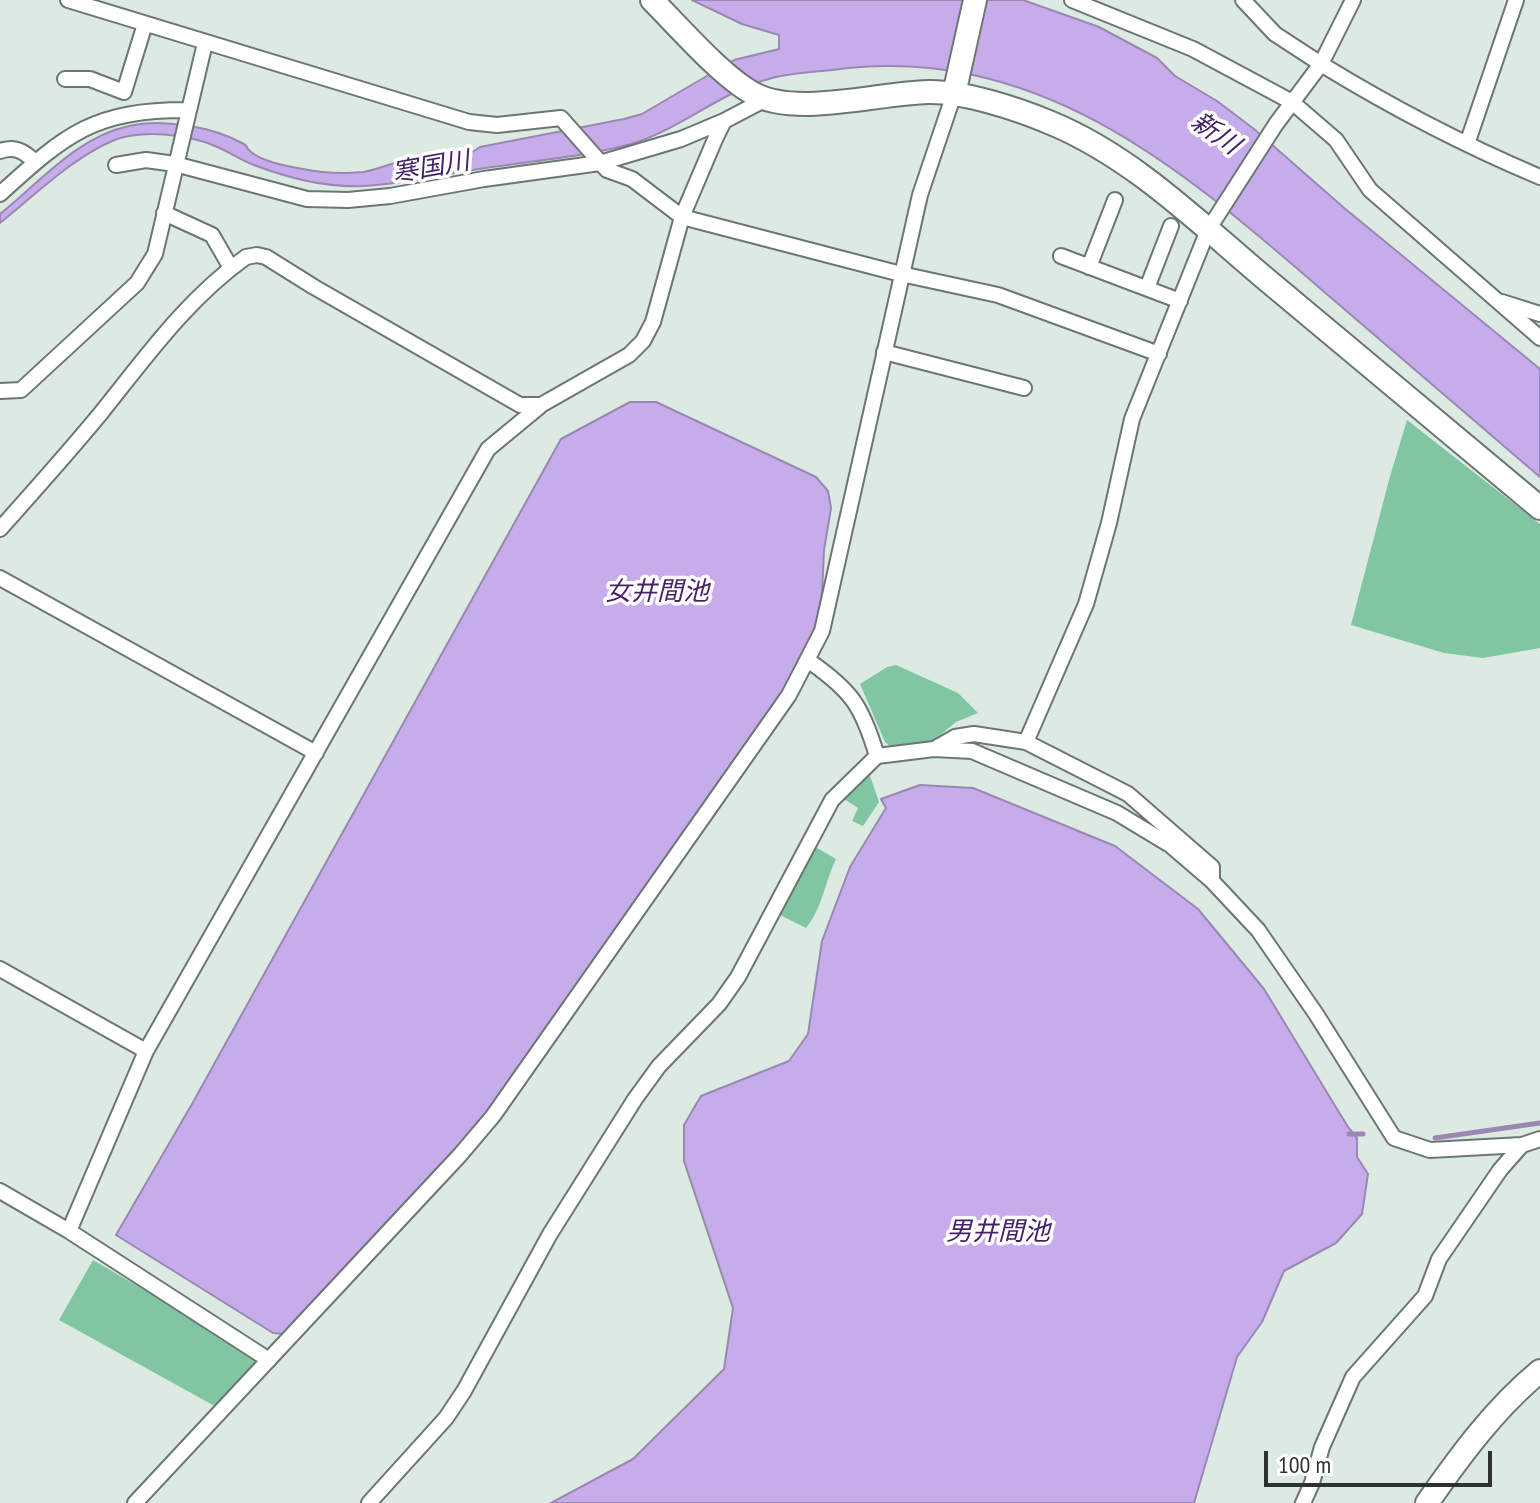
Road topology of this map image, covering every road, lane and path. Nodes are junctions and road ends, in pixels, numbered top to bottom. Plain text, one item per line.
1 (68, 0) edge
2 (652, 0) edge
3 (975, 0) edge
4 (1072, 0) edge
5 (1243, 0) edge
6 (1353, 0) edge
7 (1516, 0) edge
8 (145, 24) junction
9 (205, 43) junction
10 (1321, 64) junction
11 (65, 79) dead end
12 (955, 89) junction
13 (759, 96) junction
14 (1292, 102) junction
15 (186, 114) junction
16 (724, 121) junction
17 (1467, 144) junction
18 (0, 151) edge
19 (176, 159) junction
20 (597, 159) junction
21 (35, 162) junction
22 (116, 165) dead end
23 (1540, 177) edge
24 (0, 194) edge
25 (1115, 200) dead end
26 (164, 213) junction
27 (682, 217) junction
28 (1171, 226) dead end
29 (1210, 226) junction
30 (1061, 256) dead end
31 (1089, 267) junction
32 (231, 268) junction
33 (901, 274) junction
34 (1147, 288) junction
35 (1494, 299) junction
36 (1180, 301) junction
37 (1540, 314) edge
38 (1540, 338) edge
39 (884, 352) junction
40 (1159, 354) junction
41 (1024, 388) dead end
42 (0, 391) edge
43 (541, 405) junction
44 (1540, 508) edge
45 (0, 529) edge
46 (0, 578) edge
47 (809, 661) junction
48 (1026, 742) junction
49 (934, 749) junction
50 (316, 753) junction
51 (877, 756) junction
52 (1212, 881) junction
53 (0, 969) edge
54 (146, 1051) junction
55 (1540, 1139) edge
56 (1522, 1145) junction
57 (0, 1191) edge
58 (69, 1231) junction
59 (269, 1360) junction
60 (1540, 1371) edge
61 (135, 1503) edge
62 (369, 1503) edge
63 (1303, 1503) edge
64 (1427, 1503) edge

1 - 8 street
2 - 13 street
3 - 12 street
4 - 14 street
5 - 10 street
6 - 10 street
7 - 17 street
8 - 9 street
8 - 11 street
9 - 15 street
9 - 20 street
10 - 14 street
10 - 17 street
12 - 13 street
12 - 29 street
12 - 33 street
13 - 16 street
14 - 29 street
14 - 35 street
15 - 19 street
15 - 21 street
16 - 20 street
16 - 27 street
17 - 23 street
18 - 21 street
19 - 20 street
19 - 22 street
19 - 26 street
20 - 27 street
21 - 24 street
25 - 31 street
26 - 32 street
26 - 42 street
27 - 33 street
27 - 43 street
28 - 34 street
29 - 36 street
29 - 44 street
30 - 31 street
31 - 34 street
32 - 43 street
32 - 45 street
33 - 39 street
33 - 40 street
34 - 36 street
35 - 37 street
35 - 38 street
36 - 40 street
39 - 41 street
39 - 47 street
40 - 48 street
43 - 50 street
46 - 50 street
47 - 51 street
47 - 59 street
48 - 49 street
48 - 52 street
49 - 51 street
49 - 52 street
50 - 54 street
51 - 62 street
52 - 56 street
53 - 54 street
54 - 58 street
55 - 56 street
56 - 63 street
57 - 58 street
58 - 59 street
59 - 61 street
60 - 64 street

